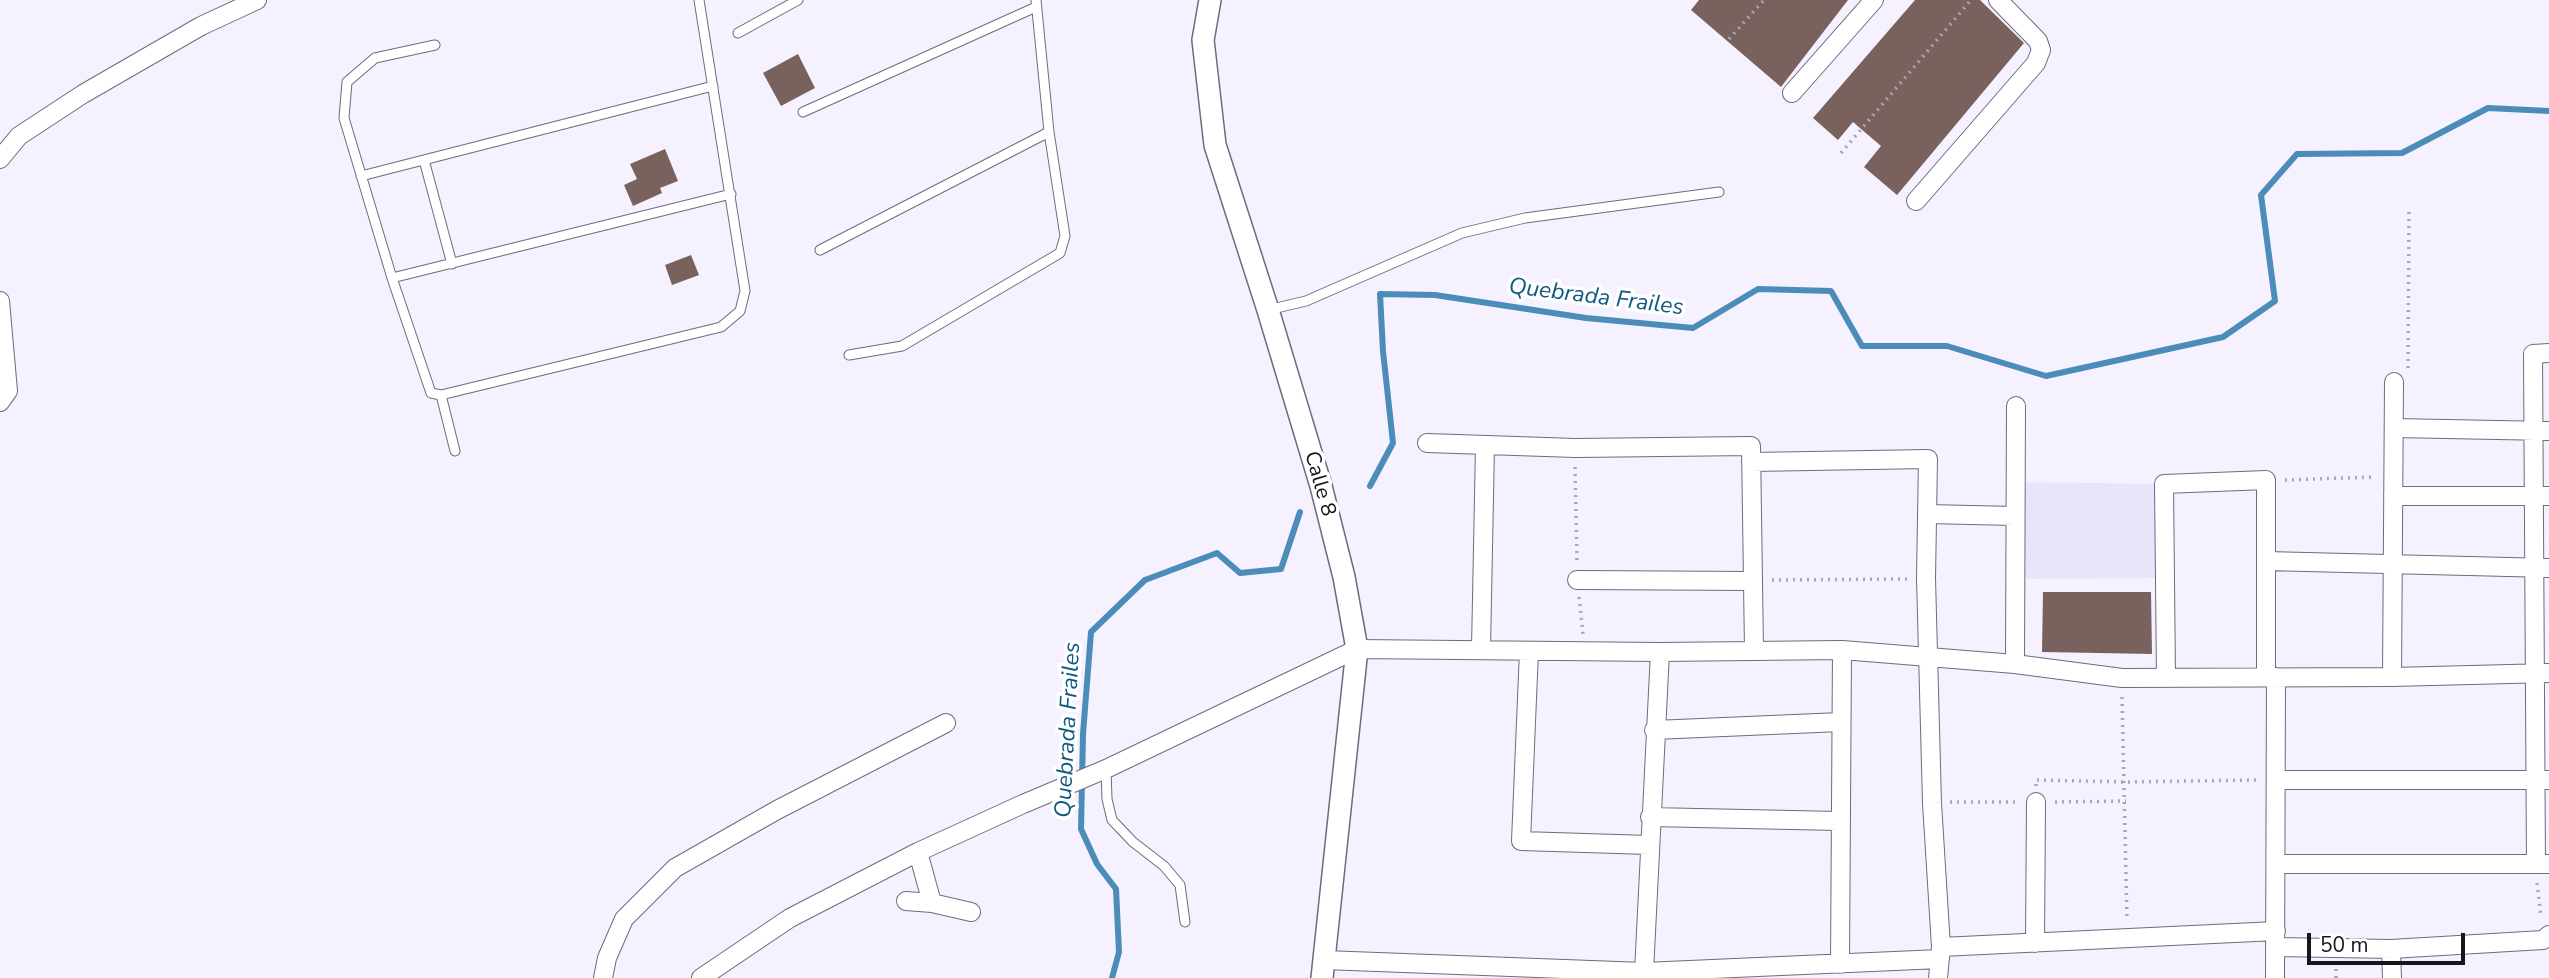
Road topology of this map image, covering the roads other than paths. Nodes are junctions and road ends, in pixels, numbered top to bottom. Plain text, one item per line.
1 (257, 0) edge
2 (699, 0) edge
3 (798, 0) edge
4 (1210, 0) edge
5 (1874, 0) edge
6 (1998, 0) edge
7 (1036, 3) edge
8 (738, 33) dead end
9 (435, 45) dead end
10 (713, 86) junction
11 (1792, 93) dead end
12 (803, 112) dead end
13 (1049, 132) junction
14 (0, 159) edge
15 (424, 160) junction
16 (361, 176) junction
17 (1719, 192) dead end
18 (731, 194) junction
19 (1916, 201) dead end
20 (820, 250) dead end
21 (452, 264) junction
22 (392, 278) junction
23 (0, 301) edge
24 (1268, 310) junction
25 (2549, 353) edge
26 (849, 355) dead end
27 (2394, 382) road end
28 (441, 395) junction
29 (0, 402) edge
30 (2016, 405) dead end
31 (2394, 428) junction
32 (2541, 431) edge
33 (1427, 443) dead end
34 (1485, 446) junction
35 (455, 451) dead end
36 (1751, 462) junction
37 (2393, 496) junction
38 (2541, 496) edge
39 (1927, 514) junction
40 (2015, 516) junction
41 (2266, 561) junction
42 (2393, 564) junction
43 (2542, 568) edge
44 (1577, 580) road end
45 (1752, 581) junction
46 (1357, 649) junction
47 (1481, 649) junction
48 (1754, 650) junction
49 (1842, 650) junction
50 (1529, 651) junction
51 (1660, 652) junction
52 (1928, 656) junction
53 (2015, 664) junction
54 (2542, 673) edge
55 (2271, 677) junction
56 (2392, 677) junction
57 (2166, 678) junction
58 (1841, 722) junction
59 (946, 723) dead end
60 (1654, 730) junction
61 (1100, 772) junction
62 (2276, 780) junction
63 (2543, 780) edge
64 (2036, 802) road end
65 (1650, 817) junction
66 (1839, 821) junction
67 (1649, 845) junction
68 (918, 852) junction
69 (2277, 864) junction
70 (2542, 864) edge
71 (906, 901) dead end
72 (932, 903) junction
73 (971, 912) dead end
74 (1185, 922) dead end
75 (2276, 939) junction
76 (2035, 943) junction
77 (2547, 943) edge
78 (2391, 949) junction
79 (1941, 953) junction
80 (1840, 964) junction
81 (1323, 969) edge
82 (1644, 972) junction
83 (1510, 973) edge
84 (603, 978) edge
85 (701, 978) edge
86 (1938, 978) edge
87 (2275, 978) edge
88 (2392, 978) edge

1 - 14 street
2 - 10 lane
3 - 8 lane
4 - 24 street, Calle 8
5 - 11 street
6 - 19 street
7 - 12 lane
7 - 13 lane
9 - 16 lane
10 - 15 lane
10 - 18 lane
13 - 20 lane
13 - 26 lane
15 - 16 lane
15 - 21 lane
16 - 22 lane
17 - 24 lane
18 - 21 lane
18 - 28 lane
21 - 22 lane
22 - 28 lane
23 - 29 street
24 - 46 street, Calle 8
25 - 32 street
27 - 31 street
28 - 35 lane
30 - 40 street
31 - 32 street
31 - 37 street
32 - 38 street
33 - 34 street
34 - 36 street
34 - 47 street
36 - 39 street
36 - 45 street
37 - 38 street
37 - 42 street
38 - 43 street
39 - 40 street
39 - 52 street
40 - 53 street
41 - 42 street
41 - 55 street
41 - 57 street
42 - 43 street
42 - 56 street
43 - 54 street
44 - 45 street
45 - 48 street
46 - 47 street
46 - 61 street
46 - 81 street, Calle 8
47 - 50 street
48 - 49 street
48 - 51 street
49 - 52 street
49 - 58 street
50 - 51 street
50 - 67 street
51 - 60 street
52 - 53 street
52 - 79 street
53 - 57 street
54 - 56 street
54 - 63 street
55 - 56 street
55 - 57 street
55 - 62 street
58 - 60 street
58 - 66 street
59 - 84 street
60 - 65 street
61 - 68 street
61 - 74 lane
62 - 63 street
62 - 69 street
63 - 70 street
64 - 76 street
65 - 66 street
65 - 67 street
66 - 80 street
67 - 82 street
68 - 72 street
68 - 85 street
69 - 70 street
69 - 75 street
71 - 72 street
72 - 73 street
75 - 76 street
75 - 78 street
75 - 87 street
76 - 79 street
77 - 78 street
78 - 88 street
79 - 80 street
79 - 86 street
80 - 82 street
81 - 83 street
82 - 83 street

